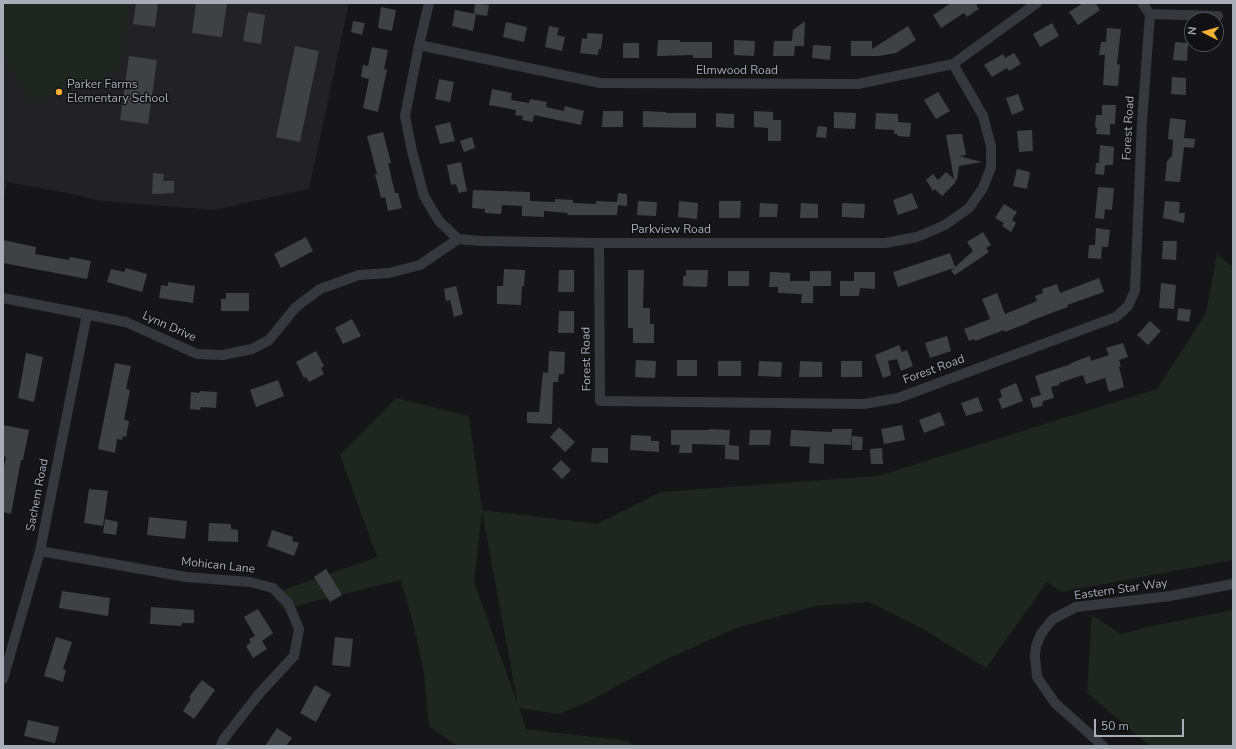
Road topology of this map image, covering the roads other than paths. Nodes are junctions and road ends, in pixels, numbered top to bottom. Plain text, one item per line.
1 (429, 3) edge
2 (1037, 3) edge
3 (1142, 3) edge
4 (1150, 14) junction
5 (1184, 15) edge
6 (419, 45) junction
7 (953, 64) junction
8 (458, 239) junction
9 (599, 243) junction
10 (3, 298) edge
11 (87, 314) junction
12 (40, 551) junction
13 (1233, 584) edge
14 (3, 679) edge
15 (221, 746) edge
16 (1103, 746) edge

1 - 6 street
2 - 7 street, Elmwood Road
3 - 4 street
4 - 5 street
4 - 9 street, Forest Road
6 - 7 street, Elmwood Road
6 - 8 street
7 - 9 street, Parkview Road
8 - 9 street, Parkview Road
8 - 11 street, Lynn Drive
10 - 11 street, Lynn Drive
11 - 12 street, Sachem Road
12 - 14 street, Sachem Road
12 - 15 street, Mohican Lane
13 - 16 street, Eastern Star Way

